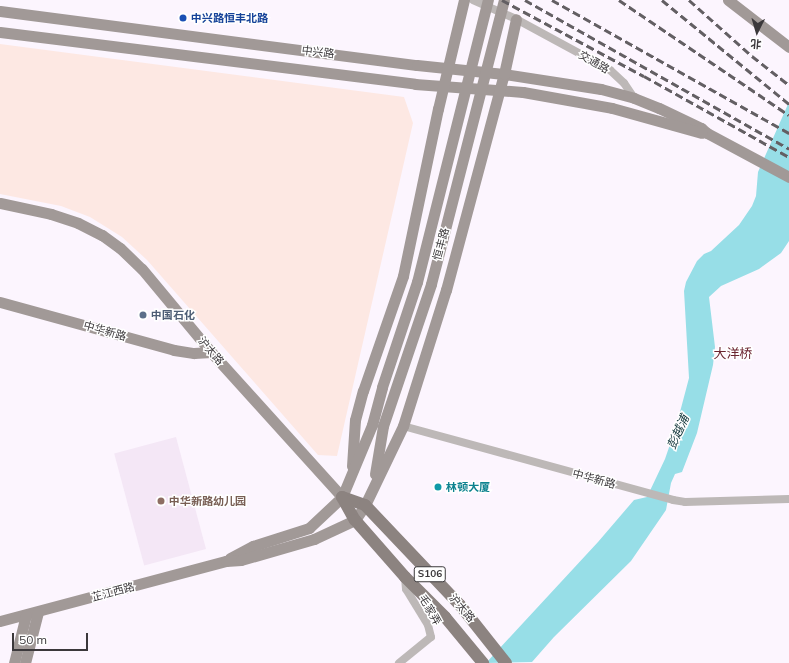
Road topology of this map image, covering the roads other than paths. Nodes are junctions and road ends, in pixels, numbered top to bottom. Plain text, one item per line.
1 (464, 0) edge
2 (473, 0) edge
3 (488, 0) edge
4 (504, 0) edge
5 (728, 0) edge
6 (0, 12) edge
7 (516, 19) junction
8 (0, 32) edge
9 (789, 47) edge
10 (448, 69) junction
11 (504, 74) junction
12 (444, 86) junction
13 (499, 90) junction
14 (634, 98) junction
15 (707, 133) junction
16 (789, 177) edge
17 (0, 203) edge
18 (0, 302) edge
19 (211, 352) junction
20 (403, 426) junction
21 (351, 476) junction
22 (374, 485) junction
23 (342, 498) junction
24 (789, 499) edge
25 (365, 505) junction
26 (355, 520) junction
27 (226, 561) junction
28 (405, 577) junction
29 (38, 612) junction
30 (26, 615) junction
31 (0, 621) edge
32 (481, 660) edge
33 (14, 663) edge
34 (25, 663) edge
35 (399, 663) edge
36 (506, 663) edge

1 - 10 main road, 恒丰路
2 - 7 street, 交通路
3 - 21 main road, 恒丰路
4 - 22 main road, 恒丰路
5 - 9 main road
6 - 10 main road, 中兴路
7 - 11 main road, 恒丰路
7 - 14 street, 交通路
8 - 12 main road, 中兴路
10 - 11 main road, 中兴路
10 - 12 main road, 恒丰路
11 - 13 main road, 恒丰路
11 - 14 main road, 中兴路
12 - 13 main road, 中兴路
12 - 21 main road, 恒丰路
13 - 15 main road, 中兴路
13 - 20 main road, 恒丰路
14 - 15 main road
15 - 16 main road
17 - 19 main road, 沪太路
18 - 19 main road, 中华新路
19 - 23 main road, 沪太路
20 - 22 main road, 恒丰路
20 - 24 street, 中华新路
21 - 23 main road, 恒丰路
22 - 25 main road, 恒丰路
23 - 25 main road, 沪太路 / S106
23 - 26 main road, 沪太路 / S106
23 - 27 main road, 芷江西路
25 - 26 main road, 恒丰路
25 - 36 main road, 沪太路 / S106
26 - 27 main road, 芷江西路
26 - 28 main road, 沪太路 / S106
27 - 29 main road, 芷江西路
28 - 32 main road, 沪太路 / S106
28 - 35 street, 毛家弄
29 - 30 main road, 芷江西路
29 - 34 main road
30 - 31 main road, 芷江西路
30 - 33 main road

